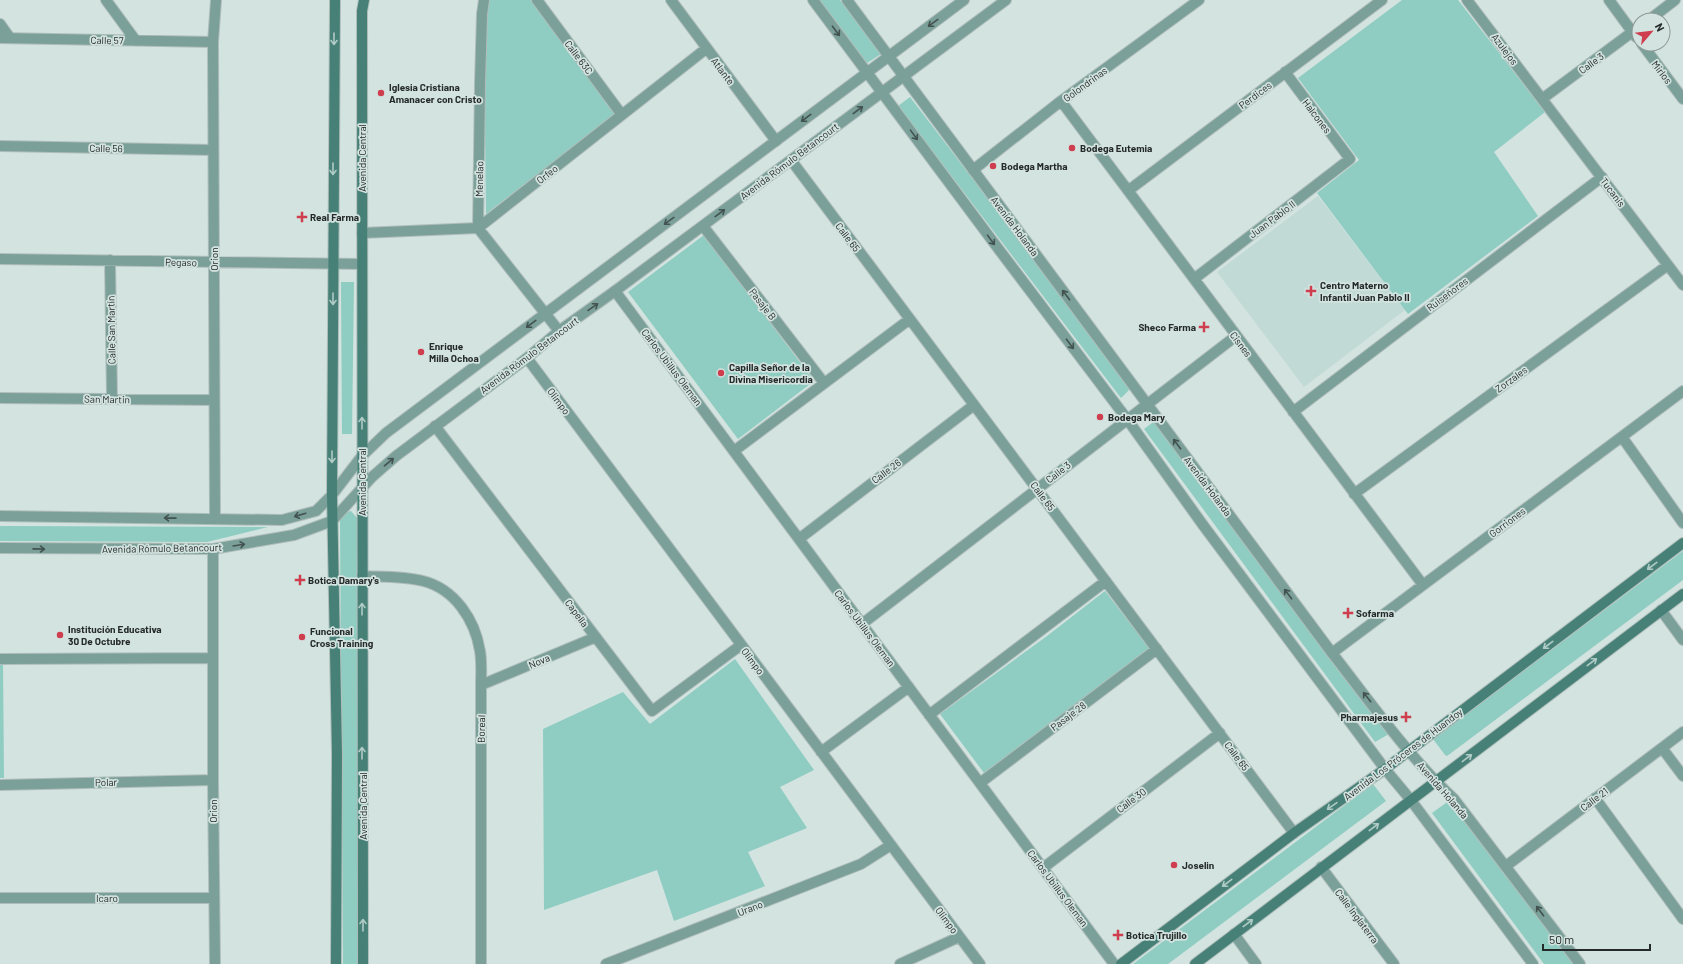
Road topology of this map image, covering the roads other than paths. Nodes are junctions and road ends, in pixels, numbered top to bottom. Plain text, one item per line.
1 (106, 0) edge
2 (216, 0) edge
3 (335, 0) edge
4 (364, 0) edge
5 (484, 0) edge
6 (537, 0) edge
7 (671, 0) edge
8 (813, 0) edge
9 (846, 0) edge
10 (964, 0) edge
11 (1006, 0) edge
12 (1200, 0) edge
13 (1382, 0) edge
14 (1467, 0) edge
15 (1609, 0) edge
16 (1675, 0) edge
17 (1659, 12) edge
18 (0, 24) edge
19 (1631, 26) edge
20 (1631, 37) edge
21 (5, 38) edge
22 (136, 41) junction
23 (213, 42) junction
24 (707, 48) junction
25 (1648, 52) edge
26 (888, 56) junction
27 (867, 72) junction
28 (1285, 72) junction
29 (903, 76) junction
30 (882, 92) junction
31 (1542, 99) junction
32 (1683, 100) edge
33 (1061, 102) junction
34 (622, 115) junction
35 (776, 141) junction
36 (0, 146) edge
37 (213, 150) junction
38 (791, 160) junction
39 (1350, 160) joint
40 (973, 170) junction
41 (1602, 177) junction
42 (1128, 190) junction
43 (703, 226) junction
44 (478, 228) junction
45 (362, 233) junction
46 (0, 259) edge
47 (110, 260) junction
48 (214, 262) junction
49 (333, 264) junction
50 (362, 264) junction
51 (1668, 265) junction
52 (1194, 279) junction
53 (1683, 285) edge
54 (615, 291) junction
55 (546, 312) junction
56 (910, 319) junction
57 (559, 331) junction
58 (1236, 336) junction
59 (527, 358) junction
60 (824, 383) junction
61 (1683, 391) edge
62 (0, 398) edge
63 (112, 399) junction
64 (214, 400) junction
65 (1147, 404) junction
66 (974, 405) junction
67 (1293, 412) junction
68 (1127, 419) junction
69 (435, 426) junction
70 (1622, 437) junction
71 (734, 451) junction
72 (362, 456) junction
73 (361, 489) junction
74 (1037, 489) junction
75 (1354, 494) junction
76 (332, 495) junction
77 (0, 516) edge
78 (215, 519) junction
79 (332, 521) junction
80 (1683, 523) edge
81 (799, 539) junction
82 (1683, 543) edge
83 (0, 548) edge
84 (213, 549) junction
85 (362, 576) junction
86 (1106, 581) junction
87 (1423, 586) junction
88 (1683, 594) edge
89 (1661, 610) junction
90 (862, 624) junction
91 (596, 637) junction
92 (1683, 640) edge
93 (741, 645) junction
94 (1157, 649) junction
95 (1332, 653) junction
96 (0, 658) edge
97 (213, 658) junction
98 (482, 685) junction
99 (909, 687) junction
100 (929, 715) junction
101 (1683, 732) edge
102 (1220, 733) junction
103 (1662, 748) junction
104 (1409, 751) junction
105 (821, 752) junction
106 (1385, 769) junction
107 (1683, 776) edge
108 (213, 780) junction
109 (1436, 782) junction
110 (980, 783) junction
111 (0, 785) edge
112 (1595, 798) junction
113 (1410, 799) junction
114 (1294, 833) junction
115 (891, 845) junction
116 (1506, 866) junction
117 (1321, 867) junction
118 (1043, 868) junction
119 (0, 898) edge
120 (213, 898) junction
121 (1683, 919) edge
122 (1234, 934) junction
123 (959, 937) junction
124 (215, 964) edge
125 (336, 964) edge
126 (363, 964) edge
127 (481, 964) edge
128 (606, 964) edge
129 (900, 964) edge
130 (980, 964) edge
131 (1114, 964) edge
132 (1121, 964) edge
133 (1195, 964) edge
134 (1256, 964) edge
135 (1394, 964) edge
136 (1533, 964) edge
137 (1580, 964) edge

1 - 22 street
2 - 23 street, Orion
3 -> 49 main road
4 - 45 main road, Avenida Central
5 - 44 street, Menelao
6 - 34 street, Calle 63C
7 - 24 street, Atlante
8 -> 27 street
9 - 26 street, Avenida Holanda
10 -> 26 street
11 - 29 street, Avenida Rómulo Betancourt
12 - 33 street, Golondrinas
13 - 28 street, Perdices
14 - 31 street, Azulejos
15 - 19 street
16 - 17 street
18 - 21 street
20 - 31 street, Calle 3
21 - 22 street, Calle 57
22 - 23 street, Calle 57
23 - 37 street, Orion
24 - 34 street, Orfeo
24 - 35 street, Atlante
25 - 32 street, Mirlos
26 - 27 street
26 - 29 street, Avenida Holanda
27 - 30 street
27 -> 35 street
28 - 39 street, Halcones
28 - 42 street, Perdices
29 - 30 street, Avenida Rómulo Betancourt
29 - 40 street, Avenida Holanda
38 -> 30 street, Avenida Rómulo Betancourt
30 -> 68 street
31 - 41 street, Tucanis
33 - 40 street, Golondrinas
33 - 42 street, Cisnes
34 - 44 street, Orfeo
35 -> 55 street
36 - 37 street, Calle 56
37 - 48 street, Orion
43 -> 38 street, Avenida Rómulo Betancourt
38 - 56 street, Calle 65
39 - 52 street, Juan Pablo II
65 -> 40 street, Avenida Holanda
41 - 51 street, Tucanis
41 - 67 street, Ruiseñores
42 - 52 street, Cisnes
43 - 54 street, Avenida Rómulo Betancourt
43 - 60 street, Pasaje B
44 - 45 street
44 - 55 street
45 - 50 main road, Avenida Central
46 - 47 street, Pegaso
47 - 48 street, Pegaso
47 - 63 street, Calle San Martín
48 - 49 street, Pegaso
48 - 64 street, Orion
49 - 50 street, Pegaso
49 -> 76 main road
72 -> 50 main road, Avenida Central
51 - 53 street, Tucanis
51 - 75 street, Zorzales
52 - 58 street, Cisnes
57 -> 54 street, Avenida Rómulo Betancourt
54 - 71 street, Carlos Ubillus Oleman
55 - 57 street
55 -> 72 street
56 - 60 street
56 - 66 street, Calle 65
57 - 59 street, Avenida Rómulo Betancourt
58 - 65 street, Calle 3
58 - 67 street, Cisnes
59 - 69 street, Avenida Rómulo Betancourt
59 - 93 street, Olimpo
60 - 71 street
61 - 70 street, Gorriones
62 - 63 street, San Martin
63 - 64 street, San Martin
64 - 78 street, Orion
65 - 68 street, Calle 3
95 -> 65 street, Avenida Holanda
66 - 74 street, Calle 65
66 - 81 street, Calle 26
67 - 75 street, Cisnes
68 - 74 street, Calle 3
68 - 106 street
73 -> 69 street, Avenida Rómulo Betancourt
69 - 91 street, Capella
70 - 80 street
70 - 87 street, Gorriones
71 - 81 street, Carlos Ubillus Oleman
72 - 73 main road, Avenida Central
72 - 76 street
73 - 79 street, Avenida Rómulo Betancourt
73 - 85 main road, Avenida Central
74 - 86 street, Calle 65
74 - 90 street, Calle 3
75 - 87 street, Cisnes
76 -> 78 street
76 - 79 main road
78 -> 77 street
84 -> 79 street, Avenida Rómulo Betancourt
79 - 125 main road
81 - 90 street, Carlos Ubillus Oleman
82 -> 104 main road, Avenida Los Próceres de Huandoy
83 -> 84 street, Avenida Rómulo Betancourt
84 - 97 street, Orion
85 - 98 street, Boreal
126 -> 85 main road, Avenida Central
86 - 94 street, Calle 65
86 - 100 street
87 - 95 street, Gorriones
88 - 89 main road
89 - 92 street
109 -> 89 main road
90 - 99 street, Carlos Ubillus Oleman
91 - 93 street, Capella
91 - 98 street, Nova
93 - 105 street, Olimpo
94 - 102 street, Calle 65
94 - 110 street, Pasaje 28
104 -> 95 street, Avenida Holanda
96 - 97 street
97 - 108 street, Orion
98 - 127 street, Boreal
99 - 100 street, Carlos Ubillus Oleman
99 - 105 street
100 - 110 street, Carlos Ubillus Oleman
101 - 103 street, Calle 21
102 - 114 street, Calle 65
102 - 118 street, Calle 30
103 - 107 street
103 - 112 street, Calle 21
104 - 106 main road, Avenida Los Próceres de Huandoy
104 - 109 street, Avenida Holanda
105 - 115 street, Olimpo
106 - 113 street
106 -> 114 main road, Avenida Los Próceres de Huandoy
108 - 111 street, Polar
108 - 120 street, Orion
109 - 113 main road
109 - 116 street, Avenida Holanda
110 - 118 street, Carlos Ubillus Oleman
112 - 116 street, Calle 21
112 - 121 street
117 -> 113 main road
113 - 136 street
114 -> 132 main road, Avenida Los Próceres de Huandoy
115 - 123 street, Olimpo
115 - 128 street, Urano
137 -> 116 street, Avenida Holanda
122 -> 117 main road
117 - 135 street, Calle Inglaterra
118 - 131 street, Carlos Ubillus Oleman
119 - 120 street, Icaro
120 - 124 street, Orion
122 - 133 main road
122 - 134 street
123 - 129 street
123 - 130 street, Olimpo

